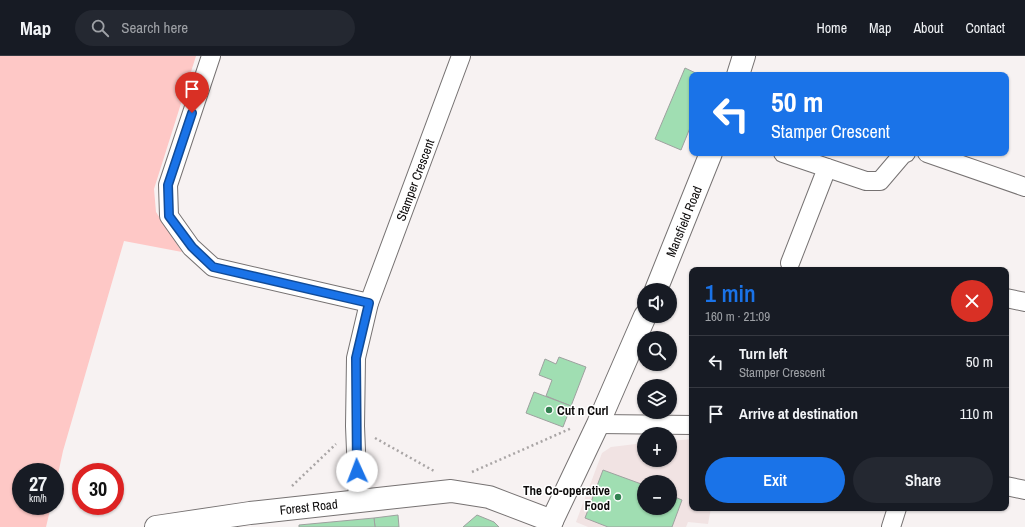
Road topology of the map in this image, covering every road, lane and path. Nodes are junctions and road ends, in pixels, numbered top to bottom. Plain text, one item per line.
1 (211, 56) edge
2 (461, 56) edge
3 (744, 56) edge
4 (739, 72) edge
5 (710, 156) edge
6 (792, 156) edge
7 (901, 156) edge
8 (936, 156) edge
9 (827, 168) junction
10 (1025, 187) edge
11 (790, 263) dead end
12 (659, 283) edge
13 (1009, 299) edge
14 (1025, 302) edge
15 (369, 303) junction
16 (641, 323) edge
17 (598, 424) junction
18 (689, 425) edge
19 (1009, 487) edge
20 (1025, 490) edge
21 (451, 491) junction
22 (358, 500) junction
23 (896, 511) edge
24 (251, 520) edge
25 (551, 524) edge
26 (156, 527) edge
27 (890, 527) edge

1 - 15 street
2 - 15 street, Stamper Crescent
3 - 4 street
5 - 12 street, Mansfield Road
6 - 9 street
7 - 9 street
8 - 10 street
9 - 11 street
13 - 14 street
15 - 22 street, Stamper Crescent
16 - 17 street
17 - 18 street
17 - 21 path
17 - 25 street
19 - 20 street
21 - 22 street, Forest Road
21 - 25 street, Forest Road
22 - 24 street, Forest Road
23 - 27 street
24 - 26 street, Forest Road

